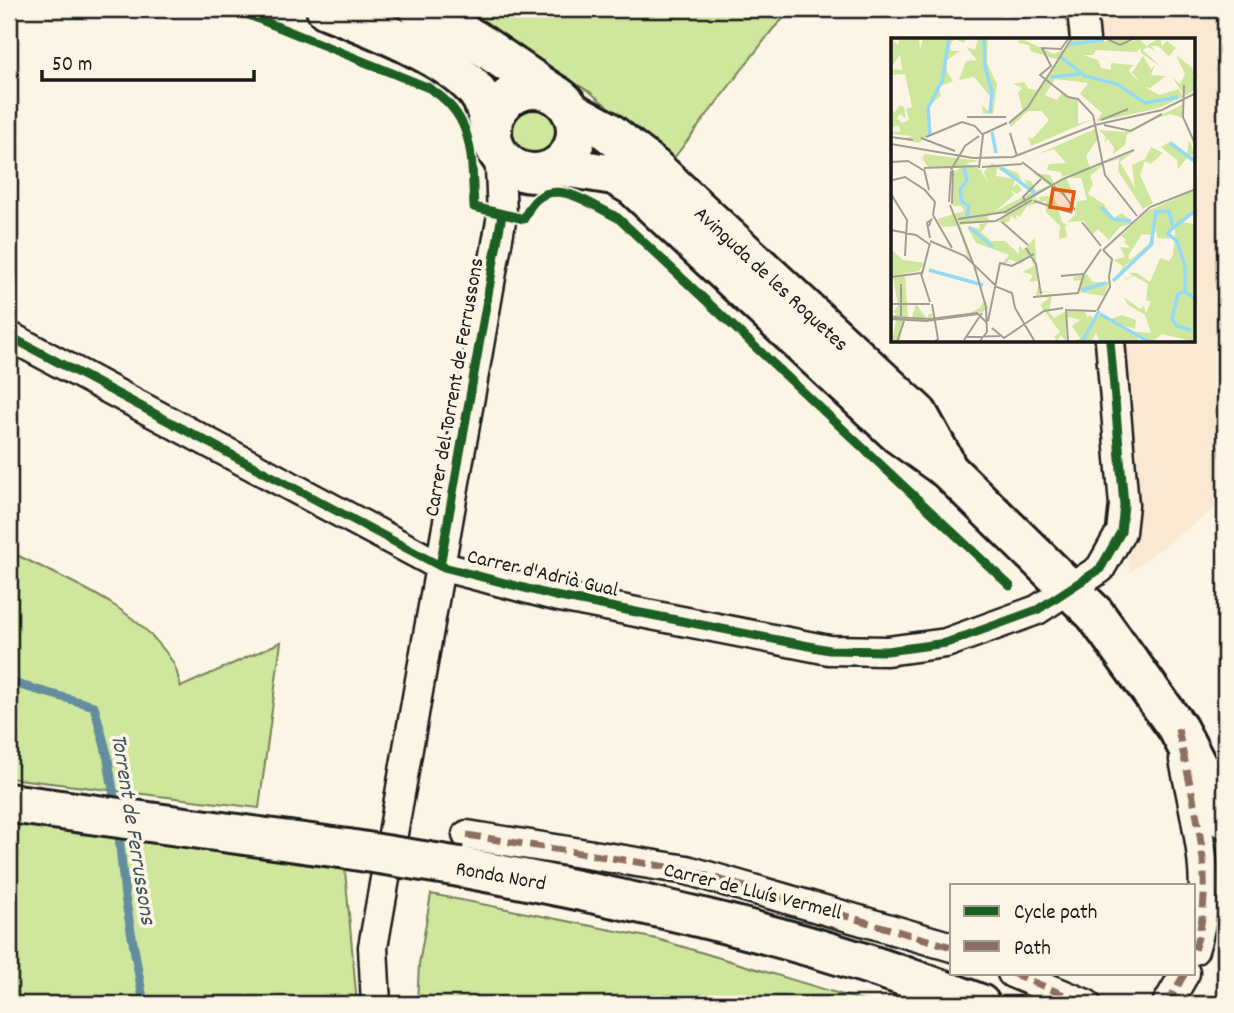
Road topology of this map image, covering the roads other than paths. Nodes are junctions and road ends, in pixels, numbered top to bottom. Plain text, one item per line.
1 (326, 9) edge
2 (384, 9) edge
3 (419, 9) edge
4 (1082, 9) edge
5 (1085, 38) edge
6 (446, 65) junction
7 (560, 101) junction
8 (493, 138) junction
9 (558, 166) junction
10 (9, 337) edge
11 (1110, 343) edge
12 (948, 470) junction
13 (440, 566) junction
14 (1069, 589) junction
15 (1178, 729) junction
16 (1225, 771) edge
17 (9, 803) edge
18 (1225, 819) edge
19 (9, 823) edge
20 (96, 823) junction
21 (460, 863) junction
22 (1196, 944) edge
23 (950, 946) edge
24 (1014, 974) edge
25 (1184, 974) edge
26 (376, 1004) edge
27 (917, 1004) edge
28 (980, 1004) edge
29 (1086, 1004) edge
30 (1167, 1004) edge

1 - 6 street
2 - 6 street
3 - 7 street, Avinguda de les Roquetes
4 - 5 street
6 - 8 street
7 - 8 street
7 - 9 street
7 - 12 street, Avinguda de les Roquetes
8 - 9 street
8 - 13 street, Carrer del Torrent de Ferrussons
9 - 12 street, Avinguda de les Roquetes
10 - 13 street, Carrer d'Adrià Gual
11 - 14 street, Carrer d'Adrià Gual
12 - 14 street, Avinguda de les Roquetes
13 - 14 street, Carrer d'Adrià Gual
13 - 26 street, Carrer del Torrent de Ferrussons
14 - 15 street, Avinguda de les Roquetes
15 - 16 street, Avinguda de les Roquetes
15 - 18 street, Avinguda de les Roquetes
15 - 22 street
17 - 20 street, Ronda Nord
19 - 20 street, Ronda Nord
20 - 21 street, Ronda Nord
21 - 23 street, Carrer de Lluís Vermell
21 - 27 street, Ronda Nord
21 - 28 street, Ronda Nord
24 - 29 street
25 - 30 street

